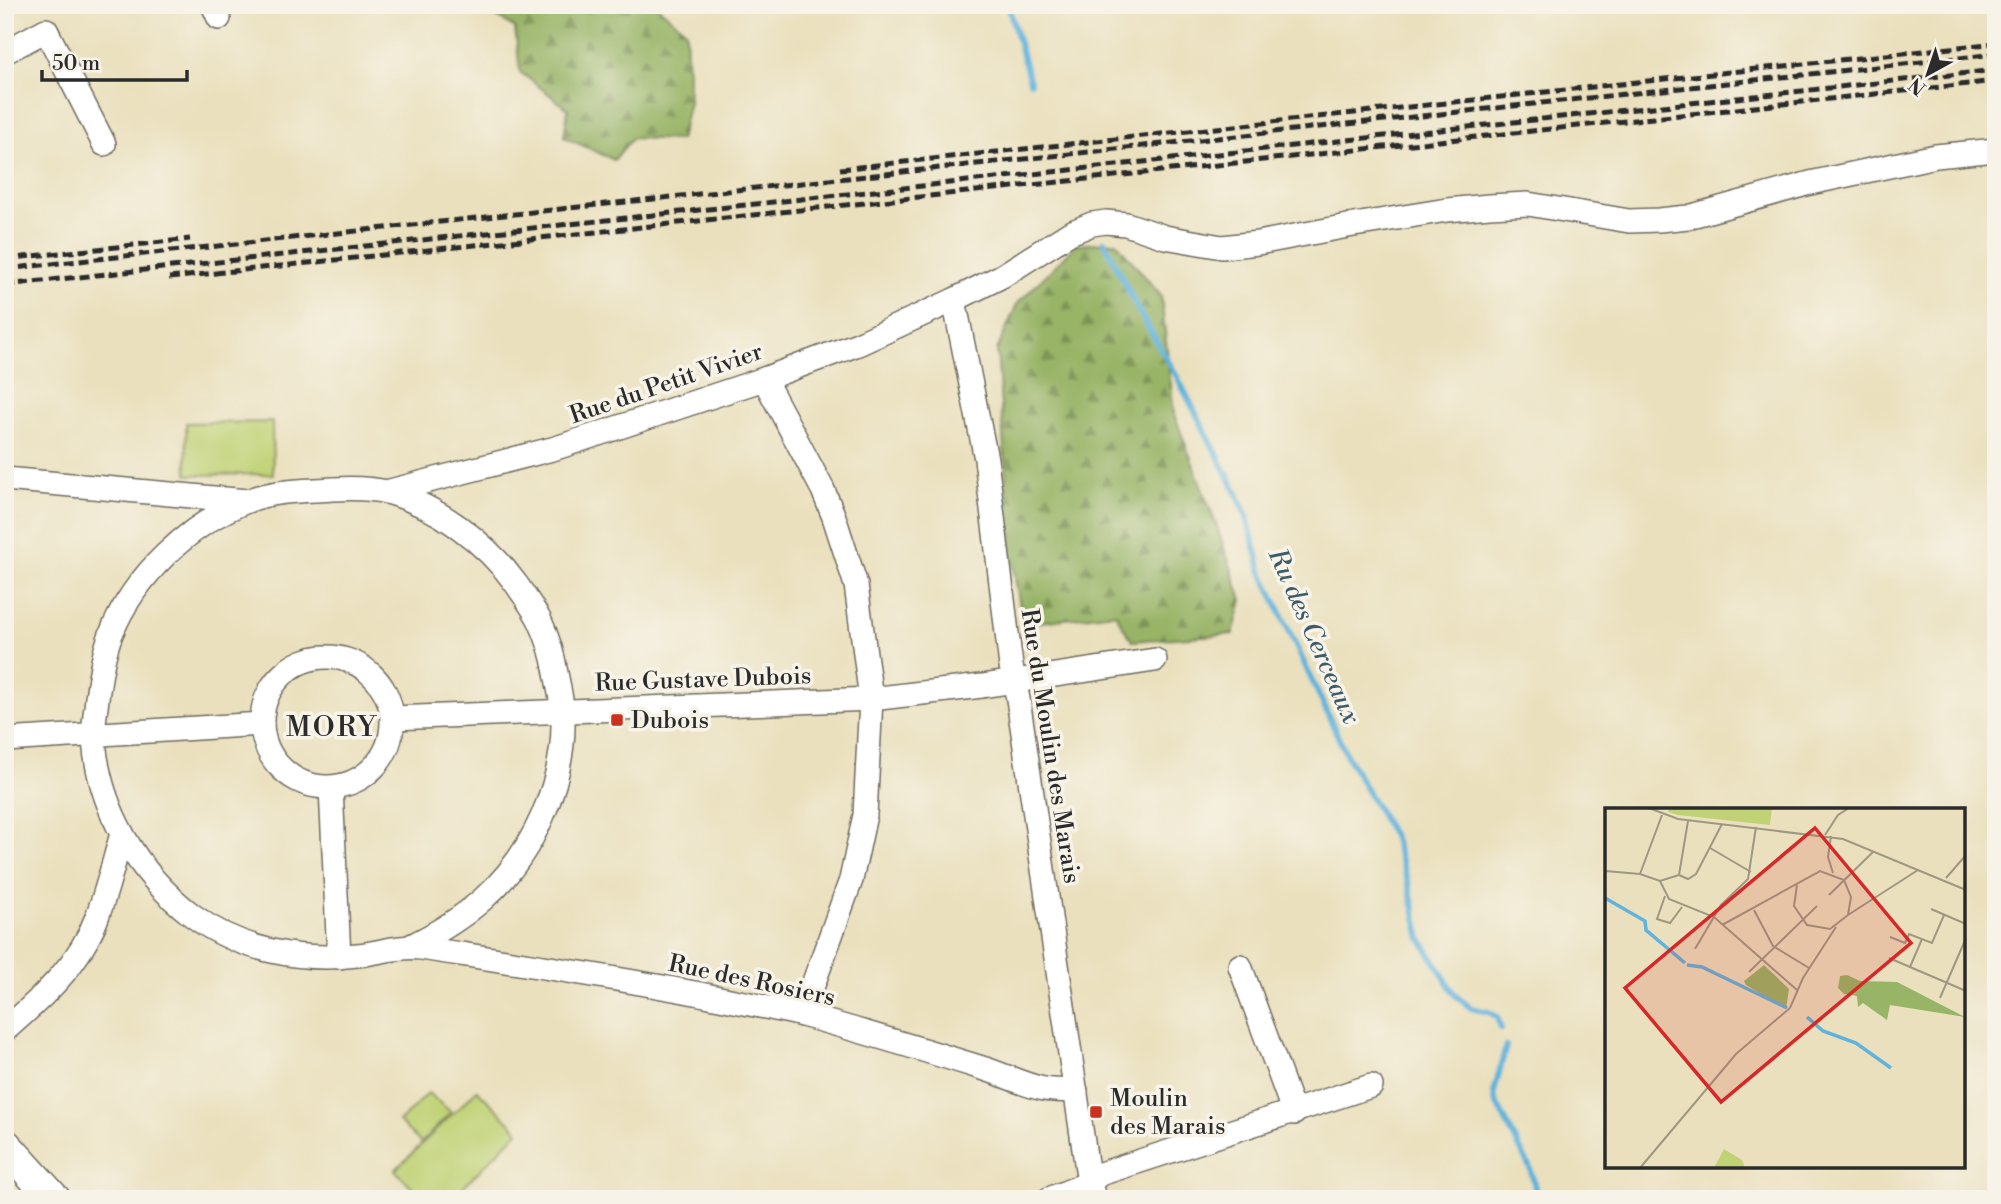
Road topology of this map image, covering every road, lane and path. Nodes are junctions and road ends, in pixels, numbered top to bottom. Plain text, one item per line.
1 (5, 51) edge
2 (104, 144) dead end
3 (1996, 150) edge
4 (954, 300) junction
5 (764, 379) junction
6 (5, 479) edge
7 (386, 492) junction
8 (247, 501) junction
9 (1155, 660) dead end
10 (1014, 680) junction
11 (871, 699) junction
12 (563, 711) junction
13 (393, 718) junction
14 (261, 724) junction
15 (93, 735) junction
16 (5, 740) edge
17 (331, 788) junction
18 (122, 834) junction
19 (411, 946) junction
20 (339, 957) junction
21 (1240, 966) dead end
22 (802, 1015) junction
23 (5, 1030) edge
24 (1371, 1086) dead end
25 (1076, 1091) junction
26 (1294, 1113) junction
27 (5, 1145) edge
28 (1092, 1191) edge
29 (54, 1199) edge
30 (1049, 1199) edge

1 - 2 street
3 - 4 street, Rue du Petit Vivier
4 - 5 street, Rue du Petit Vivier
4 - 10 street, Rue du Moulin des Marais
5 - 7 street, Rue du Petit Vivier
5 - 11 street
6 - 8 street
7 - 8 street
7 - 12 street
8 - 15 street
9 - 10 street, Rue Gustave Dubois
10 - 11 street, Rue Gustave Dubois
10 - 25 street, Rue du Moulin des Marais
11 - 12 street, Rue Gustave Dubois
11 - 22 street
12 - 13 street, Rue Gustave Dubois
12 - 19 street
13 - 14 street
13 - 17 street
14 - 15 street
14 - 17 street
15 - 16 street
15 - 18 street
17 - 20 street
18 - 20 street
18 - 23 street
19 - 20 street
19 - 22 street, Rue des Rosiers
21 - 26 street
22 - 25 street, Rue des Rosiers
24 - 26 street
25 - 28 street, Rue du Moulin des Marais
26 - 28 street
27 - 29 main road
28 - 30 street

